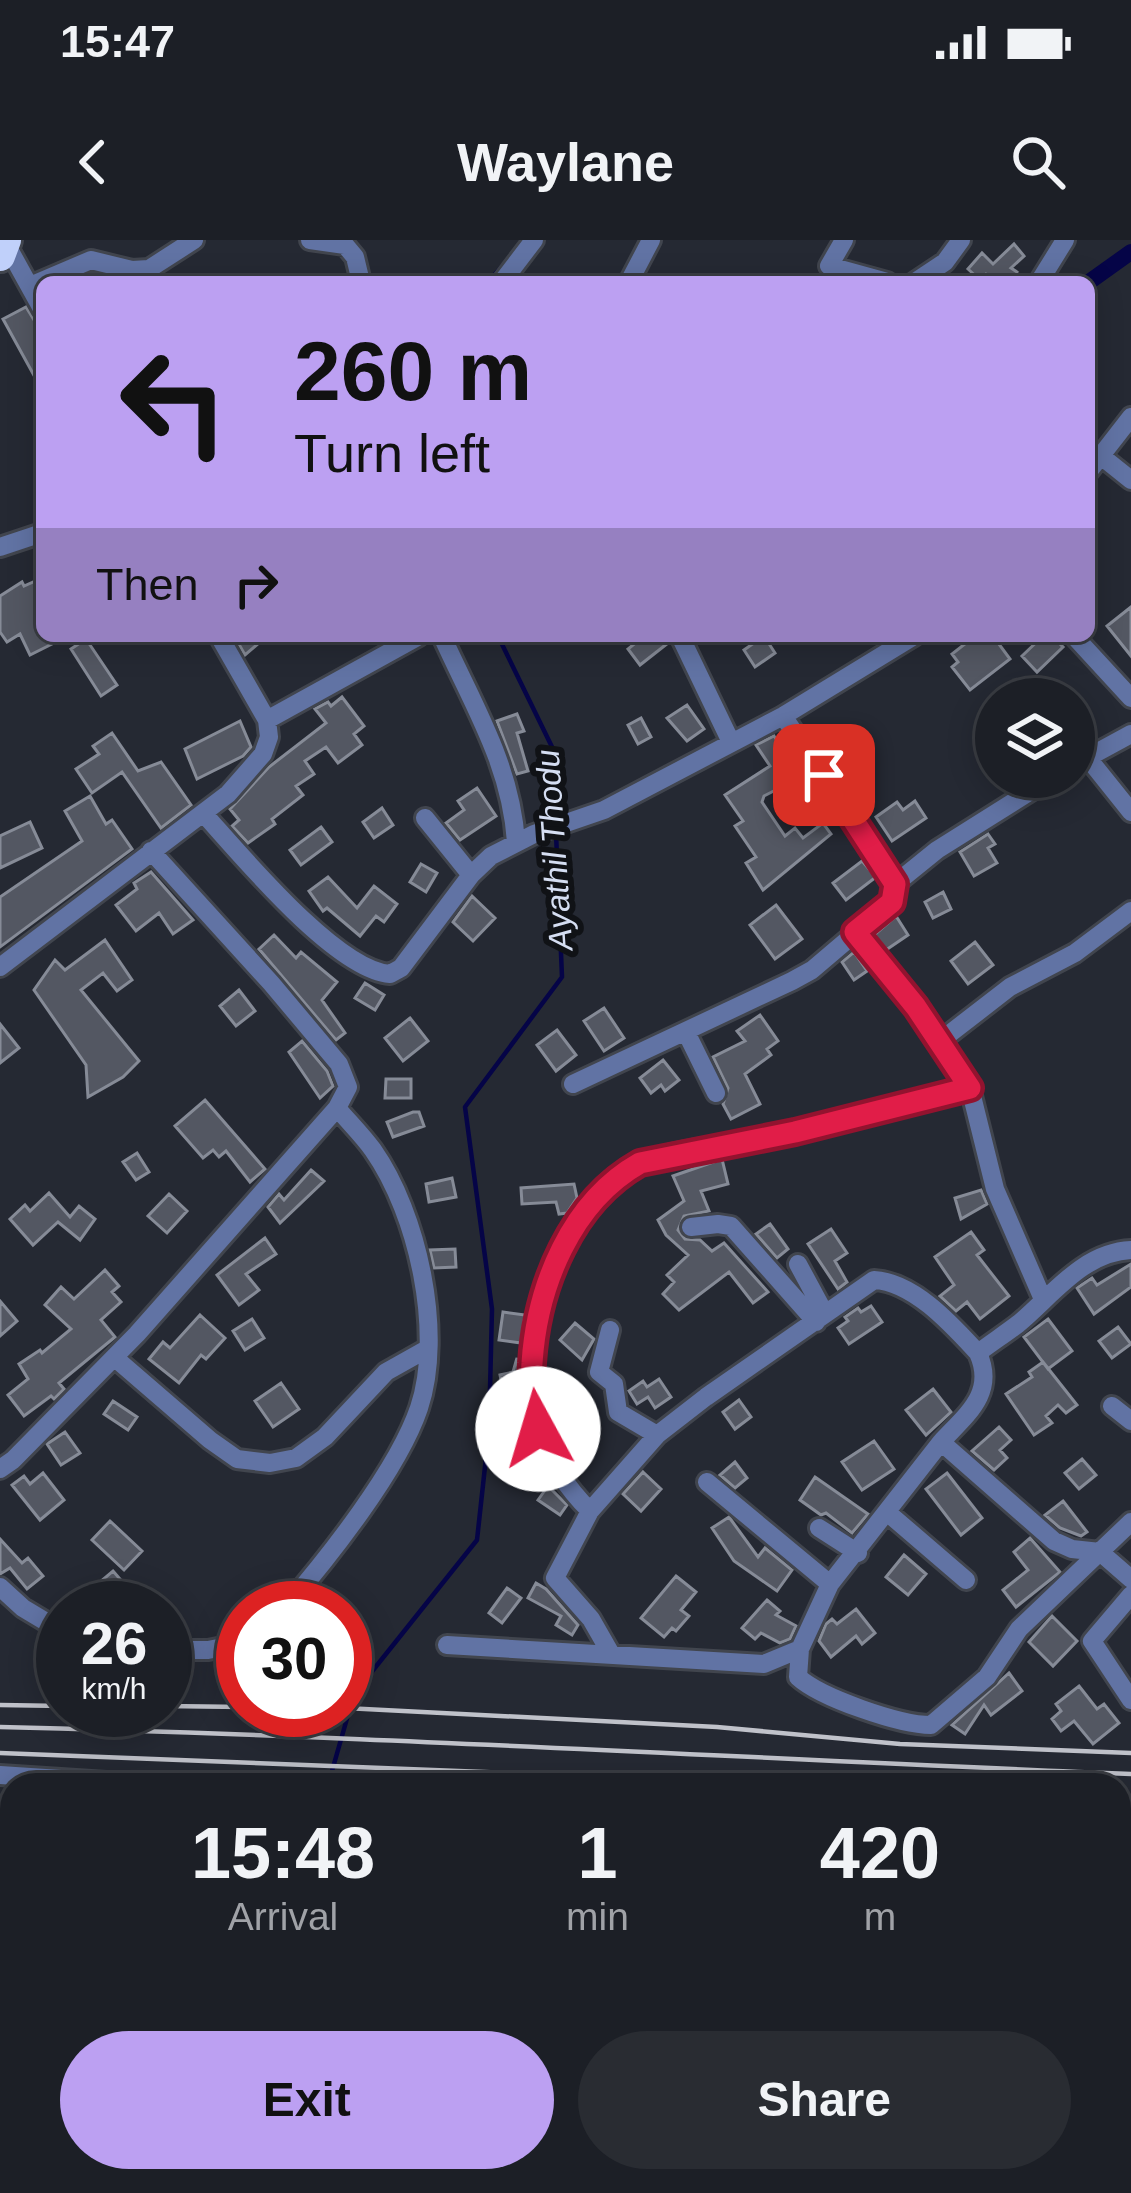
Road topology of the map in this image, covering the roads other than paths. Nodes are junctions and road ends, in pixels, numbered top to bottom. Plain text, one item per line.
1 (194, 240) edge
2 (310, 240) edge
3 (534, 240) edge
4 (651, 240) edge
5 (844, 240) edge
6 (961, 240) edge
7 (1065, 240) edge
8 (4, 246) edge
9 (53, 276) edge
10 (360, 276) edge
11 (509, 276) edge
12 (632, 276) edge
13 (865, 276) edge
14 (924, 276) edge
15 (1044, 276) edge
16 (36, 283) edge
17 (30, 286) junction
18 (36, 298) edge
19 (1131, 417) edge
20 (1095, 464) edge
21 (1131, 480) edge
22 (36, 535) edge
23 (0, 547) edge
24 (222, 642) edge
25 (408, 642) edge
26 (445, 642) edge
27 (683, 642) edge
28 (904, 642) edge
29 (1080, 642) edge
30 (1131, 698) edge
31 (783, 716) junction
32 (266, 720) junction
33 (1131, 734) edge
34 (730, 740) junction
35 (1095, 753) edge
36 (1095, 775) edge
37 (1019, 798) edge
38 (1131, 812) edge
39 (204, 814) junction
40 (425, 818) dead end
41 (525, 838) junction
42 (151, 850) junction
43 (471, 875) junction
44 (895, 884) junction
45 (1131, 911) edge
46 (855, 932) junction
47 (0, 967) edge
48 (686, 1032) junction
49 (940, 1042) junction
50 (572, 1084) dead end
51 (970, 1088) junction
52 (716, 1093) dead end
53 (337, 1108) junction
54 (691, 1228) dead end
55 (1131, 1250) edge
56 (798, 1264) dead end
57 (1042, 1297) junction
58 (821, 1318) junction
59 (610, 1330) dead end
60 (427, 1349) junction
61 (978, 1353) junction
62 (115, 1358) junction
63 (1112, 1406) dead end
64 (1131, 1421) edge
65 (657, 1436) junction
66 (941, 1442) junction
67 (0, 1469) edge
68 (706, 1482) dead end
69 (590, 1511) junction
70 (888, 1513) junction
71 (1131, 1522) edge
72 (819, 1528) dead end
73 (1100, 1552) junction
74 (858, 1553) junction
75 (1131, 1579) edge
76 (966, 1580) dead end
77 (305, 1581) edge
78 (830, 1585) junction
79 (0, 1587) edge
80 (1131, 1595) edge
81 (36, 1616) edge
82 (447, 1646) dead end
83 (800, 1649) junction
84 (611, 1654) junction
85 (1131, 1700) edge

1 - 9 street
2 - 10 street
3 - 11 street
4 - 12 street
5 - 13 street
6 - 14 street
7 - 15 street
8 - 17 street
16 - 17 street
17 - 18 street
19 - 20 street
20 - 21 street
22 - 23 street
24 - 32 street
25 - 32 street
26 - 41 street
27 - 34 street
28 - 31 street
29 - 30 street
31 - 34 street
31 - 44 street
32 - 39 street
33 - 35 street
34 - 41 street
36 - 38 street
37 - 44 street
39 - 42 street
39 - 43 street
40 - 43 street
41 - 43 street
42 - 47 street
42 - 53 street
44 - 46 street
45 - 49 street
46 - 48 street
46 - 49 street
48 - 50 street
48 - 52 street
49 - 51 street
51 - 57 street
51 - 69 street
53 - 60 street
53 - 62 street
54 - 58 street
55 - 57 street
56 - 58 street
57 - 61 street
58 - 61 street
58 - 65 street
59 - 65 street
60 - 62 street
60 - 77 street
61 - 66 street
62 - 67 street
63 - 64 street
65 - 69 street
66 - 70 street
66 - 73 street
68 - 78 street
69 - 84 street
70 - 74 street
70 - 76 street
71 - 73 street
72 - 74 street
73 - 75 street
73 - 83 street
74 - 78 street
78 - 83 street
79 - 81 street
80 - 85 street
82 - 84 street
83 - 84 street

